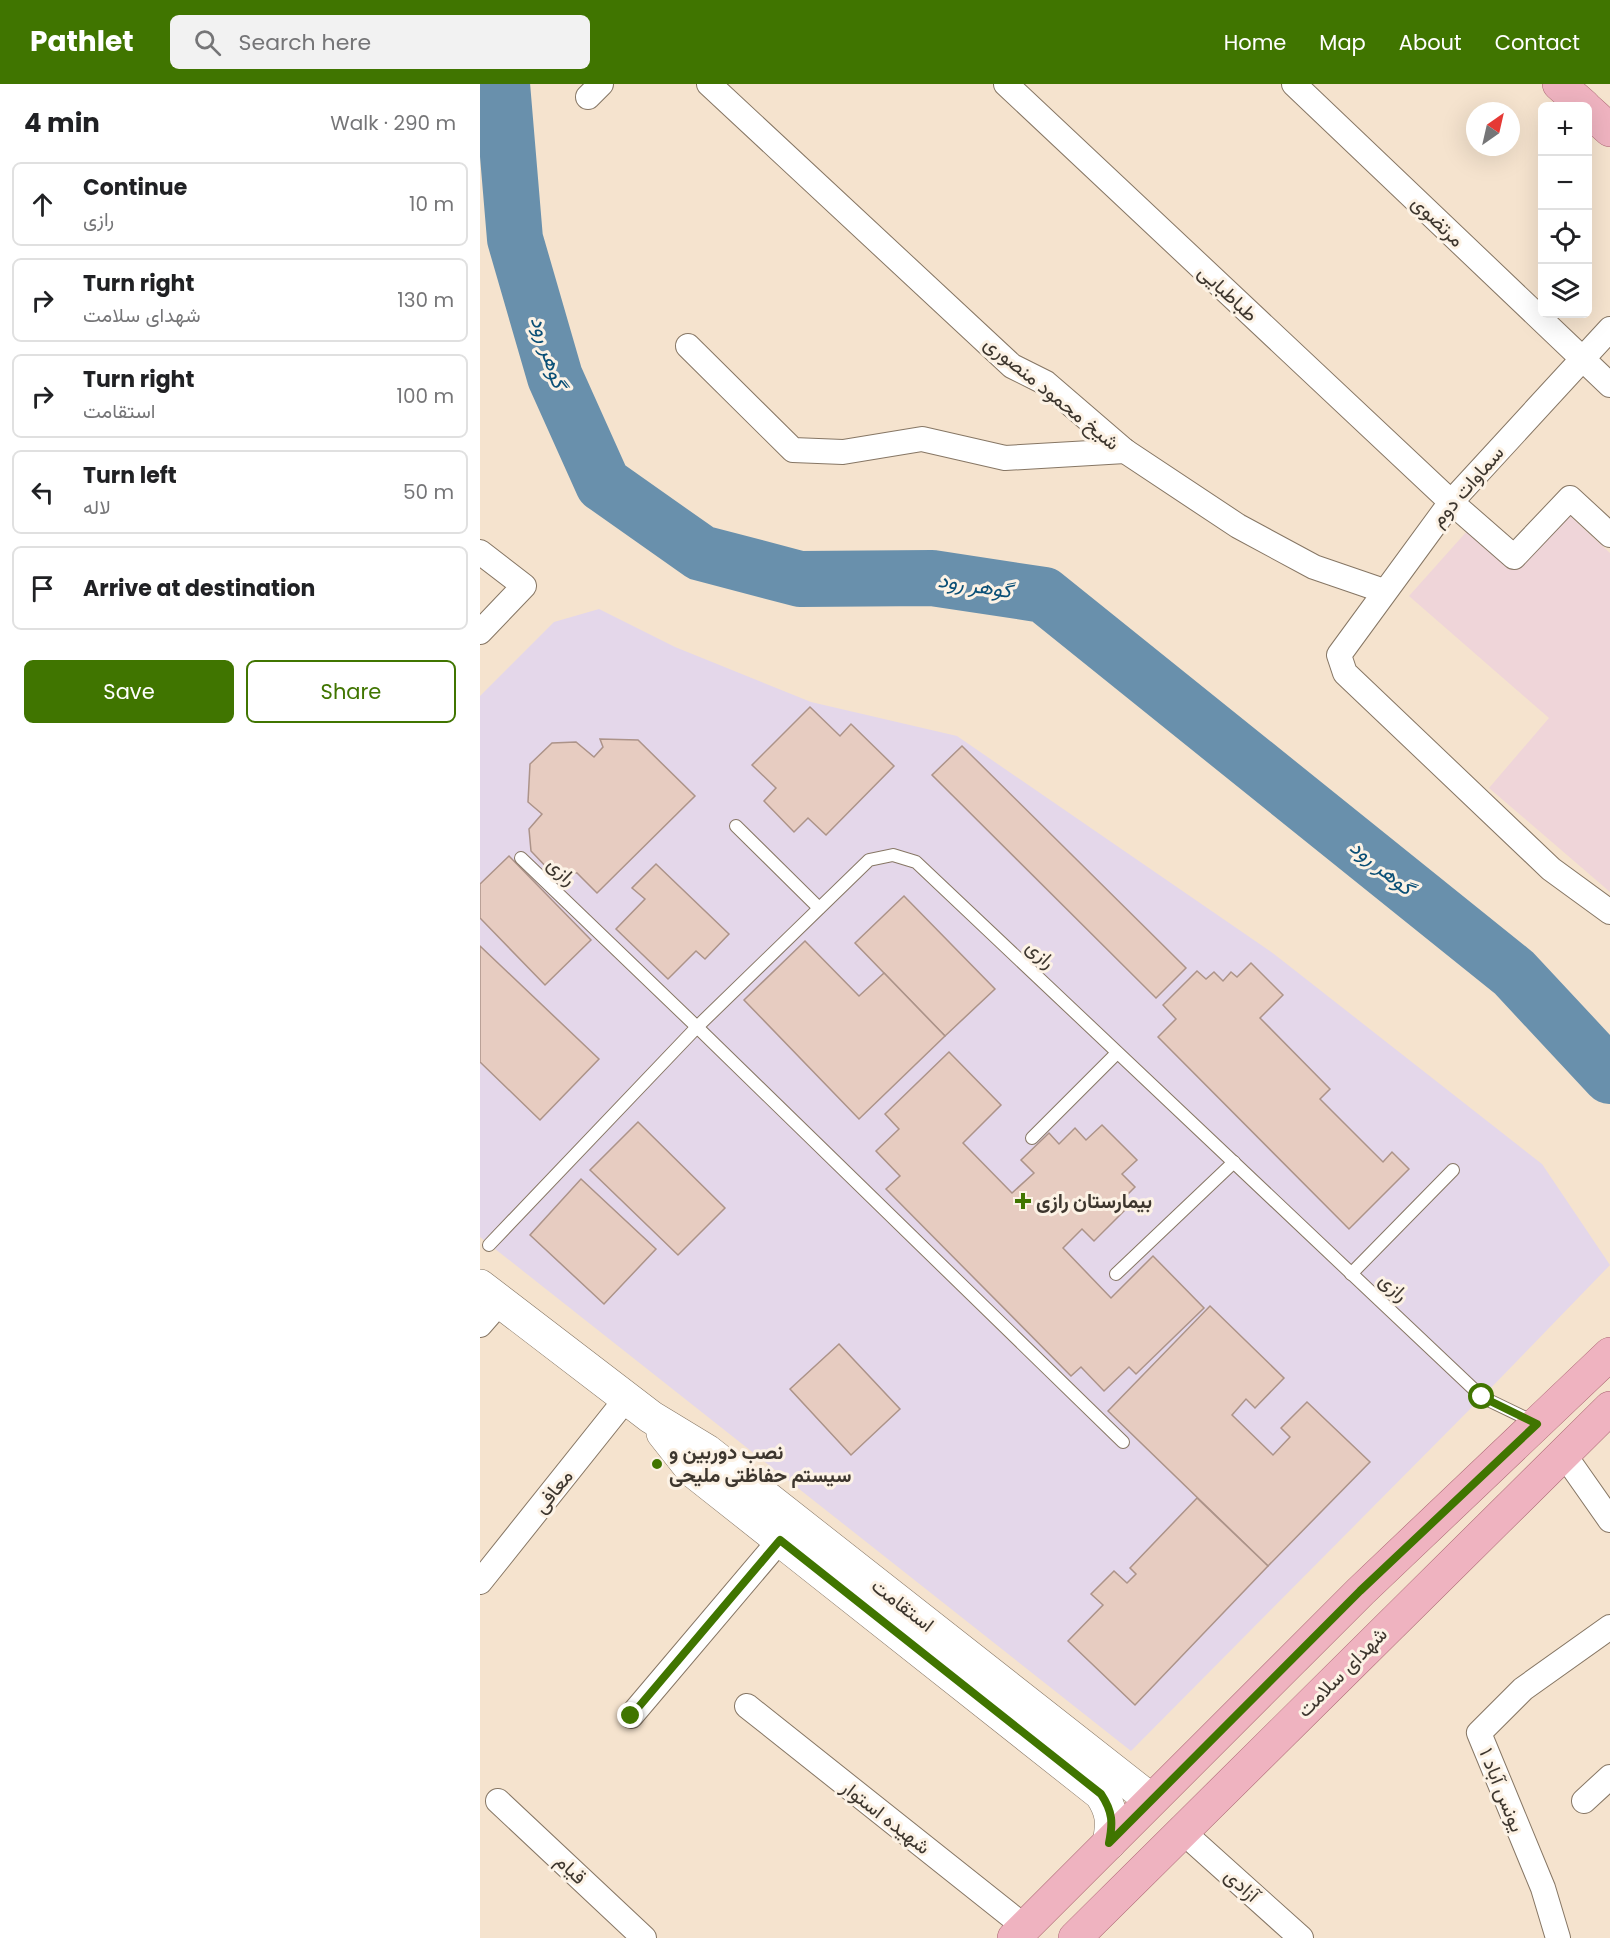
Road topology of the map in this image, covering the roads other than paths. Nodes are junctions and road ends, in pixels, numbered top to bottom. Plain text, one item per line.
1 (709, 84) edge
2 (1006, 84) edge
3 (1294, 84) edge
4 (1559, 84) edge
5 (1579, 102) edge
6 (1592, 114) edge
7 (1610, 130) edge
8 (1610, 329) edge
9 (688, 346) dead end
10 (1582, 358) junction
11 (1610, 385) edge
12 (1125, 452) junction
13 (1451, 502) junction
14 (1610, 535) edge
15 (480, 552) edge
16 (1384, 591) junction
17 (480, 632) edge
18 (736, 826) dead end
19 (521, 858) dead end
20 (819, 908) junction
21 (1610, 912) edge
22 (697, 1027) junction
23 (1118, 1053) junction
24 (1032, 1138) dead end
25 (1234, 1162) junction
26 (1453, 1170) dead end
27 (489, 1245) dead end
28 (1116, 1274) dead end
29 (1351, 1274) junction
30 (487, 1304) edge
31 (1610, 1354) edge
32 (639, 1408) junction
33 (1610, 1408) edge
34 (1537, 1424) junction
35 (1123, 1442) dead end
36 (1563, 1453) junction
37 (1610, 1520) edge
38 (780, 1540) junction
39 (480, 1582) edge
40 (1610, 1627) edge
41 (747, 1706) dead end
42 (631, 1716) dead end
43 (1610, 1777) edge
44 (1151, 1800) junction
45 (498, 1801) dead end
46 (1584, 1801) dead end
47 (1184, 1832) junction
48 (1109, 1843) junction
49 (1019, 1932) edge
50 (644, 1938) edge
51 (1075, 1938) edge
52 (1301, 1938) edge
53 (1558, 1938) edge

1 - 12 street, شیخ محمود منصوری
2 - 13 street, طباطبایی
3 - 10 street, مرتضوی
4 - 5 main road
6 - 7 main road
8 - 10 street, سماوات دوم
9 - 12 street
10 - 11 street, مرتضوی
10 - 13 street, سماوات دوم
12 - 16 street, شیخ محمود منصوری
13 - 14 street, طباطبایی
13 - 16 street, سماوات دوم
15 - 17 street
16 - 21 street, سماوات دوم
18 - 20 lane
19 - 22 lane, رازی
20 - 22 lane, رازی
20 - 23 lane, رازی
22 - 27 lane
22 - 35 lane
23 - 24 lane
23 - 25 lane, رازی
25 - 28 lane
25 - 29 lane, رازی
26 - 29 lane
29 - 34 lane, رازی
30 - 32 main road, استقامت
31 - 34 main road
32 - 38 main road, استقامت
32 - 39 street, معافی
32 - 44 main road, استقامت
33 - 36 main road, شهدای سلامت
34 - 36 main road
34 - 44 main road
36 - 37 street
36 - 47 main road, شهدای سلامت
38 - 42 street
38 - 48 main road, استقامت
40 - 53 street, یونس آباد ۱
41 - 49 street, شهیده استوار
43 - 46 street
44 - 47 main road
44 - 48 main road
45 - 50 street, قیام
47 - 51 main road, شهدای سلامت
47 - 52 street, آزادی
48 - 49 main road

